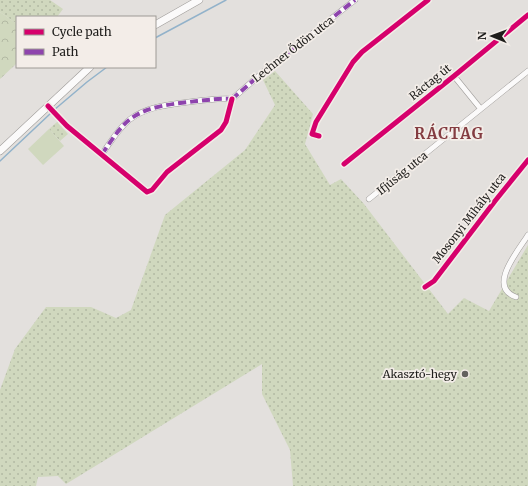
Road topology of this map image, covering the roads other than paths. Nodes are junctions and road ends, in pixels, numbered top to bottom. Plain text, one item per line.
1 (199, 0) edge
2 (355, 0) edge
3 (428, 0) edge
4 (528, 15) edge
5 (156, 24) edge
6 (89, 68) edge
7 (528, 71) edge
8 (454, 76) junction
9 (232, 99) junction
10 (49, 107) junction
11 (480, 108) junction
12 (319, 136) dead end
13 (0, 151) edge
14 (102, 154) junction
15 (528, 160) edge
16 (344, 164) dead end
17 (369, 199) dead end
18 (528, 236) edge
19 (425, 287) dead end
20 (516, 297) dead end

1 - 5 street
2 - 9 street, Lechner Ödön utca
3 - 12 street
4 - 8 street, Ráctag út
6 - 10 street
7 - 11 street, Ifjúság utca
8 - 11 street
8 - 16 street, Ráctag út
9 - 14 street
9 - 14 street
10 - 13 street
10 - 14 street
11 - 17 street, Ifjúság utca
15 - 19 street, Mosonyi Mihály utca
18 - 20 street

